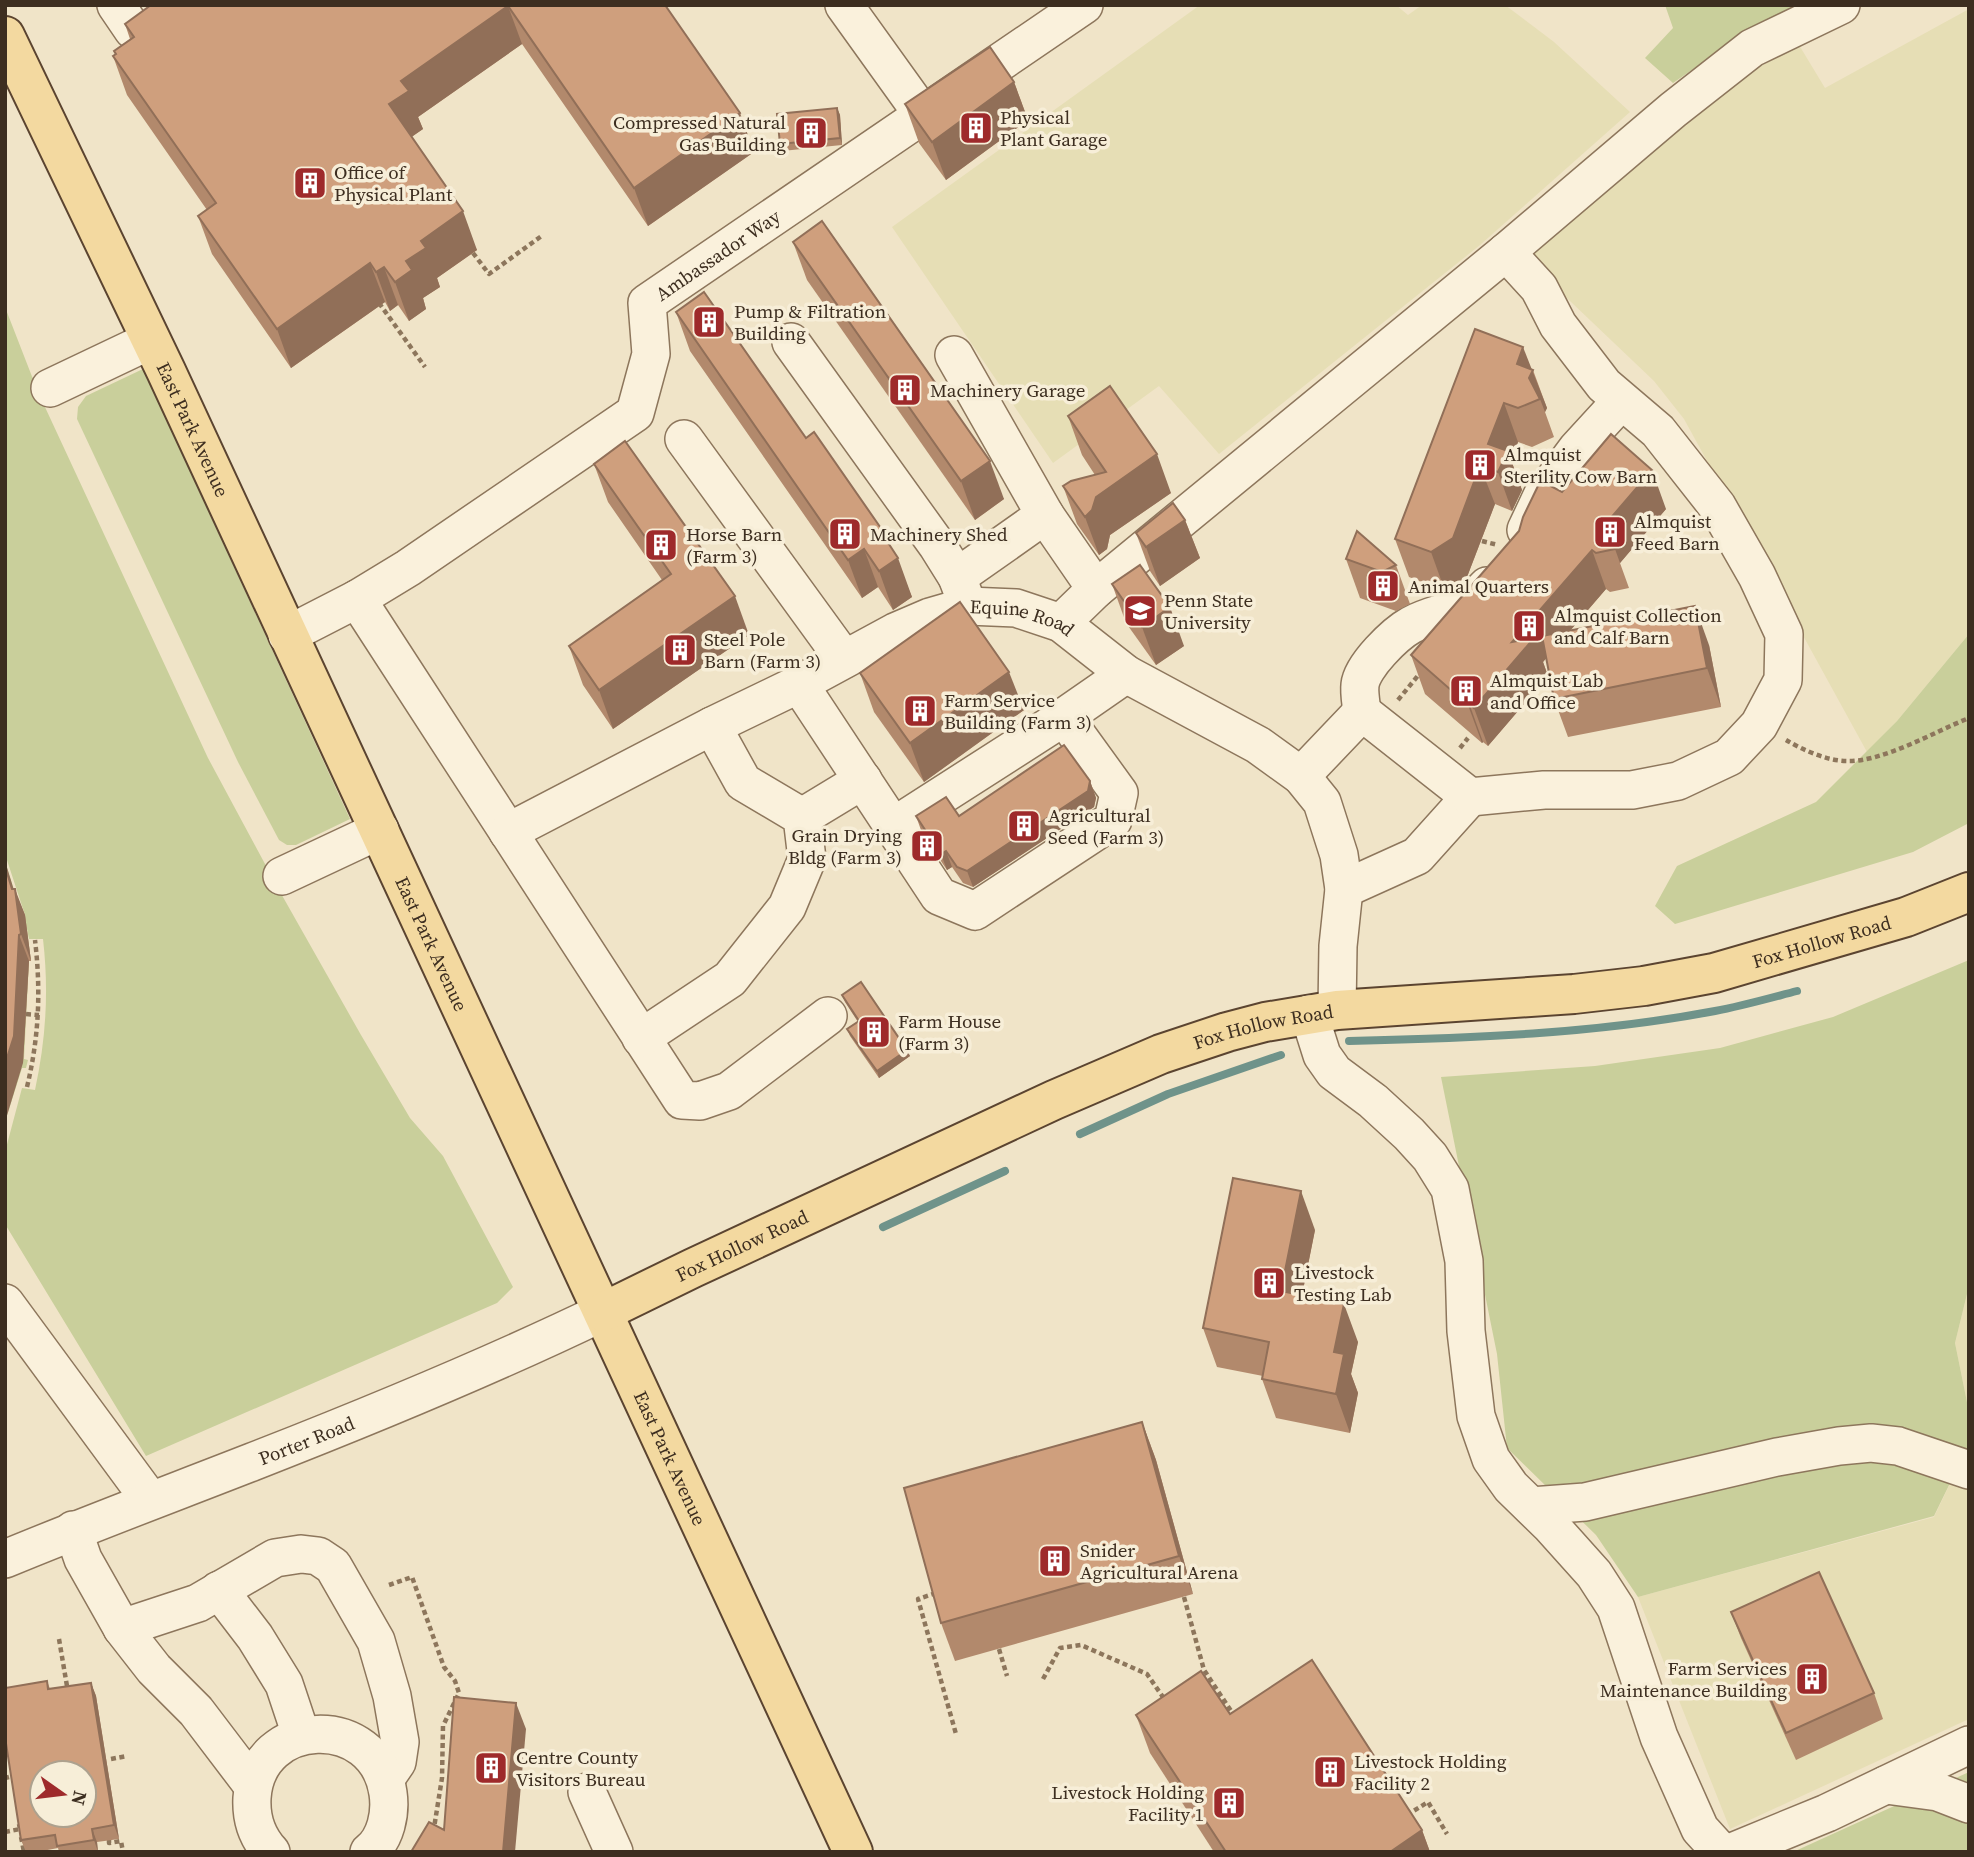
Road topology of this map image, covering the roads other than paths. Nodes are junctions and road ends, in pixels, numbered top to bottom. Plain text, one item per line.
1 (844, 5) edge
2 (1084, 5) edge
3 (1841, 5) edge
4 (5, 36) edge
5 (923, 115) junction
6 (1506, 252) junction
7 (151, 340) junction
8 (791, 342) dead end
9 (954, 355) dead end
10 (50, 388) dead end
11 (1621, 401) junction
12 (684, 439) dead end
13 (1045, 515) junction
14 (1096, 589) junction
15 (963, 591) junction
16 (358, 599) junction
17 (1061, 623) junction
18 (287, 635) junction
19 (844, 659) junction
20 (1126, 674) junction
21 (800, 684) junction
22 (1064, 717) junction
23 (1370, 718) junction
24 (712, 726) junction
25 (1301, 776) junction
26 (863, 780) junction
27 (1470, 797) junction
28 (802, 817) junction
29 (894, 826) junction
30 (380, 830) junction
31 (508, 832) junction
32 (282, 876) dead end
33 (1344, 889) junction
34 (1969, 892) edge
35 (1969, 905) edge
36 (1906, 917) junction
37 (1323, 1012) junction
38 (828, 1016) dead end
39 (641, 1038) junction
40 (5, 1303) edge
41 (603, 1312) junction
42 (1969, 1470) edge
43 (150, 1500) junction
44 (1531, 1506) junction
45 (73, 1530) junction
46 (5, 1559) edge
47 (219, 1590) junction
48 (122, 1628) junction
49 (301, 1735) junction
50 (1969, 1745) edge
51 (386, 1778) junction
52 (1886, 1784) junction
53 (253, 1786) junction
54 (587, 1792) dead end
55 (1969, 1804) edge
56 (262, 1847) edge
57 (369, 1852) edge
58 (614, 1852) edge
59 (853, 1852) edge
60 (1721, 1852) edge
61 (1732, 1852) edge

1 - 5 street
2 - 5 street, Ambassador Way
3 - 6 street
4 - 7 main road, East Park Avenue
5 - 16 street, Ambassador Way
6 - 11 street
6 - 14 street
7 - 10 street
7 - 18 main road, East Park Avenue
8 - 15 street
9 - 13 street
11 - 23 street
11 - 27 street
12 - 19 street
13 - 14 street
13 - 15 street
14 - 17 street
15 - 17 street, Equine Road
15 - 19 street, Equine Road
16 - 18 street, Ambassador Way
16 - 31 street
17 - 20 street, Equine Road
18 - 30 main road, East Park Avenue
19 - 21 street, Equine Road
20 - 22 street
20 - 25 street, Equine Road
21 - 24 street, Equine Road
21 - 26 street
22 - 29 street
22 - 29 street
23 - 25 street
23 - 27 street
24 - 28 street
24 - 31 street, Equine Road
25 - 33 street, Equine Road
26 - 28 street
26 - 29 street
27 - 33 street
28 - 39 street
30 - 32 street
30 - 41 main road, East Park Avenue
31 - 39 street
33 - 37 street, Equine Road
34 - 36 main road, Fox Hollow Road
35 - 36 street
36 - 37 main road, Fox Hollow Road
37 - 41 main road, Fox Hollow Road
37 - 44 street, Equine Road
38 - 39 street
40 - 43 street
41 - 43 street, Porter Road
41 - 59 main road, East Park Avenue
42 - 44 street
43 - 45 street, Porter Road
44 - 60 street, Equine Road
45 - 46 street, Porter Road
45 - 48 street
47 - 48 street
47 - 49 street
47 - 51 street
48 - 53 street
49 - 51 street
49 - 53 street
50 - 52 street
51 - 57 street
52 - 55 street
52 - 61 street
53 - 56 street
54 - 58 street

